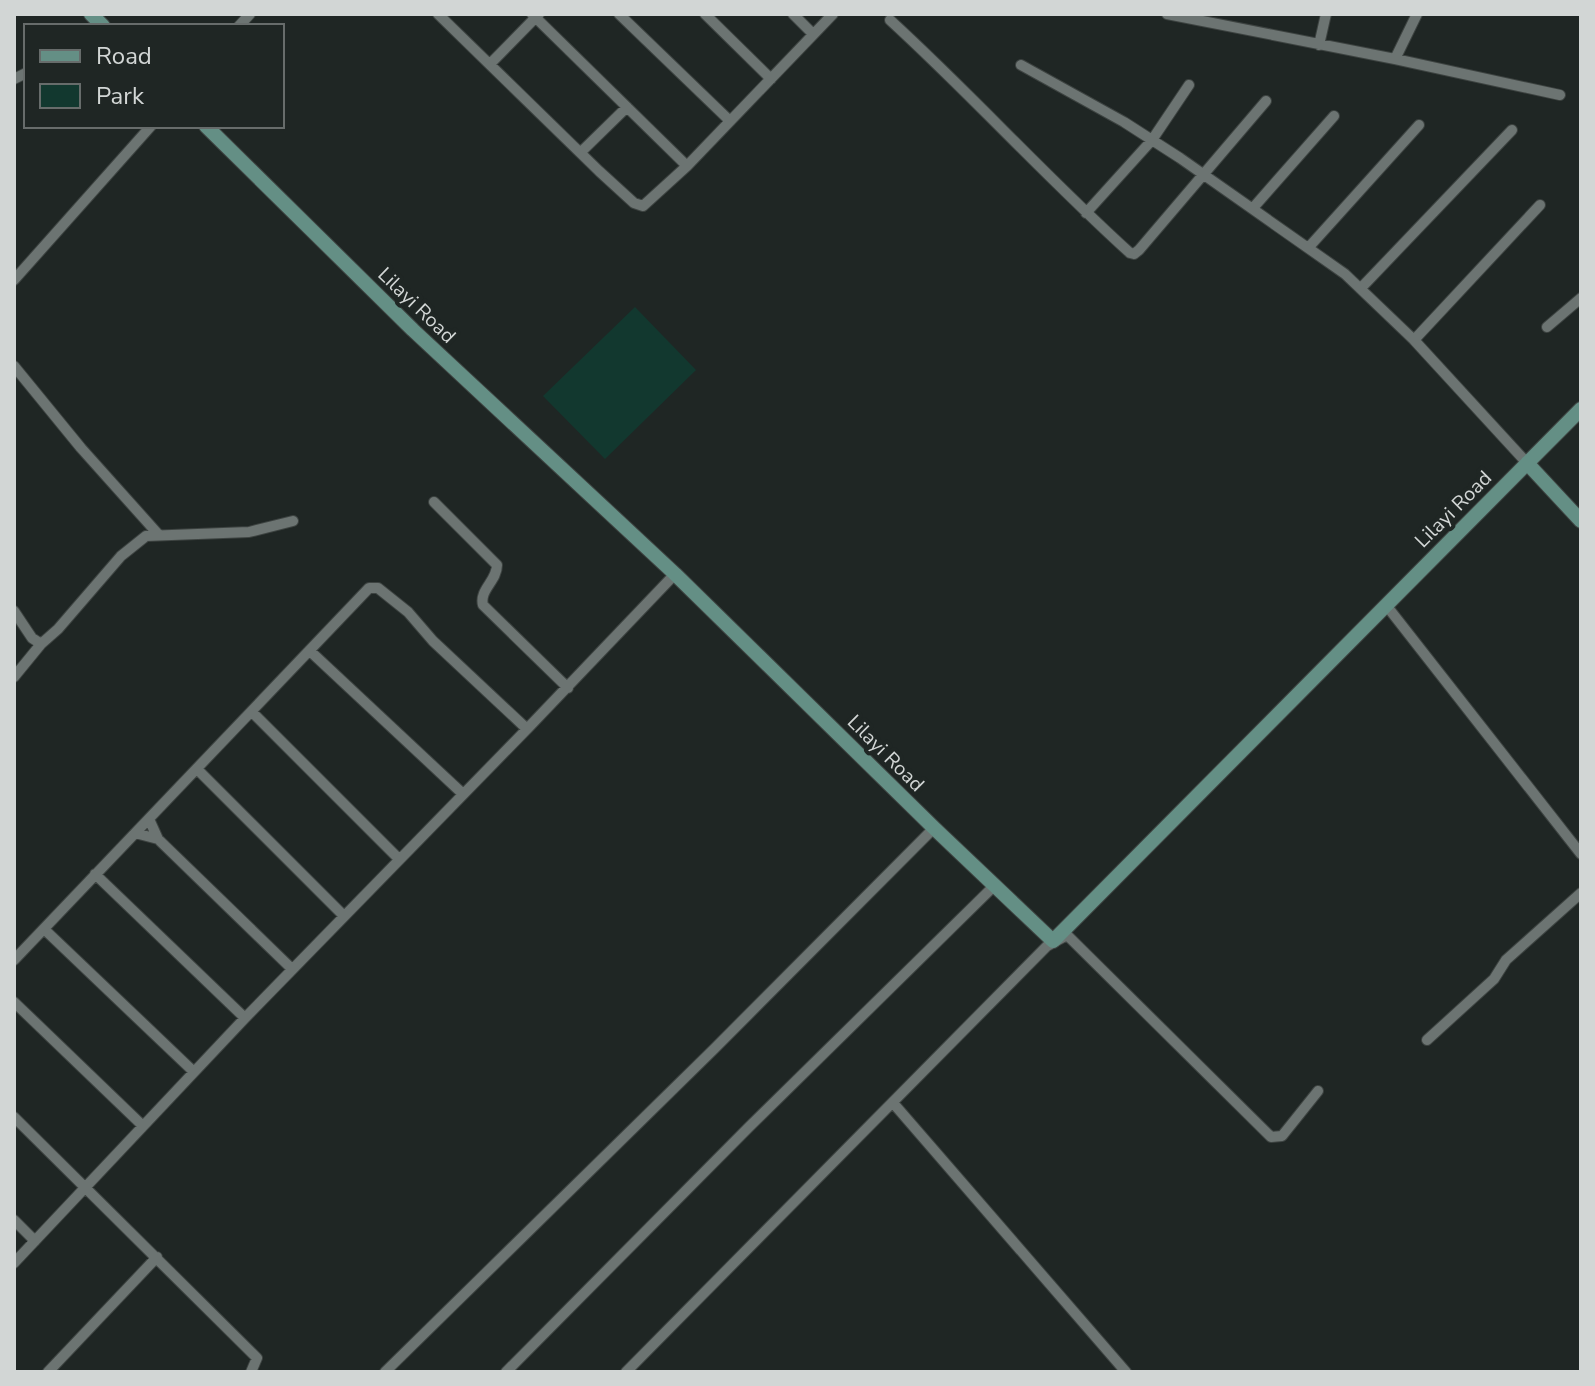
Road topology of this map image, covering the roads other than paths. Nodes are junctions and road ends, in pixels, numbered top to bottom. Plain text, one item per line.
1 (438, 14) edge
2 (619, 14) edge
3 (705, 14) edge
4 (793, 14) edge
5 (833, 14) edge
6 (1167, 14) edge
7 (1234, 14) edge
8 (1326, 14) edge
9 (1417, 14) edge
10 (536, 15) edge
11 (890, 20) dead end
12 (1231, 27) junction
13 (813, 34) junction
14 (1319, 45) junction
15 (1395, 59) junction
16 (490, 64) junction
17 (1021, 65) dead end
18 (771, 79) junction
19 (1189, 85) dead end
20 (1560, 95) dead end
21 (1266, 101) dead end
22 (627, 107) junction
23 (1334, 116) dead end
24 (729, 120) junction
25 (1419, 125) dead end
26 (149, 128) edge
27 (208, 128) edge
28 (1512, 130) dead end
29 (1152, 140) junction
30 (581, 152) junction
31 (687, 166) junction
32 (1204, 174) junction
33 (1540, 205) dead end
34 (1253, 208) junction
35 (1086, 213) junction
36 (1309, 247) junction
37 (14, 280) edge
38 (1361, 288) junction
39 (1581, 298) edge
40 (1547, 327) dead end
41 (1414, 340) junction
42 (14, 366) edge
43 (1581, 409) edge
44 (1527, 463) junction
45 (434, 502) dead end
46 (293, 521) dead end
47 (1581, 521) edge
48 (158, 534) junction
49 (675, 574) junction
50 (1386, 605) junction
51 (14, 611) edge
52 (41, 644) junction
53 (310, 651) junction
54 (14, 677) edge
55 (568, 688) junction
56 (252, 712) junction
57 (527, 729) junction
58 (197, 769) junction
59 (463, 794) junction
60 (149, 819) junction
61 (934, 828) junction
62 (135, 833) junction
63 (158, 839) junction
64 (1581, 854) edge
65 (399, 859) junction
66 (95, 874) junction
67 (994, 886) junction
68 (1581, 893) edge
69 (344, 916) junction
70 (44, 929) junction
71 (1053, 941) junction
72 (14, 960) edge
73 (292, 969) junction
74 (14, 1002) edge
75 (245, 1018) junction
76 (1427, 1040) dead end
77 (194, 1072) junction
78 (1318, 1091) dead end
79 (894, 1104) junction
80 (14, 1117) edge
81 (143, 1126) junction
82 (86, 1187) junction
83 (14, 1220) edge
84 (35, 1241) junction
85 (157, 1257) junction
86 (14, 1263) edge
87 (48, 1372) edge
88 (251, 1372) edge
89 (385, 1372) edge
90 (506, 1372) edge
91 (626, 1372) edge
92 (1126, 1372) edge

1 - 16 street
2 - 24 street
3 - 18 street
4 - 13 street
5 - 13 street
6 - 12 street
7 - 12 street
8 - 14 street
9 - 15 street
10 - 16 street
10 - 22 street
11 - 35 street
12 - 14 street
13 - 18 street
14 - 15 street
15 - 20 street
16 - 30 street
17 - 29 street
18 - 24 street
19 - 29 street
21 - 32 street
22 - 30 street
22 - 31 street
23 - 34 street
24 - 31 street
25 - 36 street
26 - 37 street
27 - 49 street, Lilayi Road
28 - 38 street
29 - 32 street
29 - 35 street
30 - 31 street
32 - 34 street
32 - 35 street
33 - 41 street
34 - 36 street
36 - 38 street
38 - 41 street
39 - 40 street
41 - 44 street
42 - 48 street
43 - 44 street, Lilayi Road
44 - 47 street
44 - 50 street, Lilayi Road
45 - 55 street
46 - 48 street
48 - 52 street
49 - 55 street
49 - 61 street, Lilayi Road
50 - 64 street
50 - 71 street, Lilayi Road
51 - 52 street
52 - 54 street
53 - 56 street
53 - 57 street
53 - 59 street
55 - 57 street
56 - 58 street
56 - 65 street
57 - 59 street
58 - 60 street
58 - 69 street
59 - 65 street
60 - 62 street
60 - 63 street
61 - 67 street, Lilayi Road
61 - 89 street
62 - 63 street
62 - 66 street
63 - 73 street
65 - 69 street
66 - 70 street
66 - 75 street
67 - 71 street, Lilayi Road
67 - 90 street
68 - 76 street
69 - 73 street
70 - 72 street
70 - 77 street
71 - 78 street
71 - 79 street
73 - 75 street
74 - 81 street
75 - 77 street
77 - 81 street
79 - 91 street
79 - 92 street
80 - 82 street
81 - 82 street
82 - 84 street
82 - 85 street
83 - 84 street
84 - 86 street
85 - 87 street
85 - 88 street

